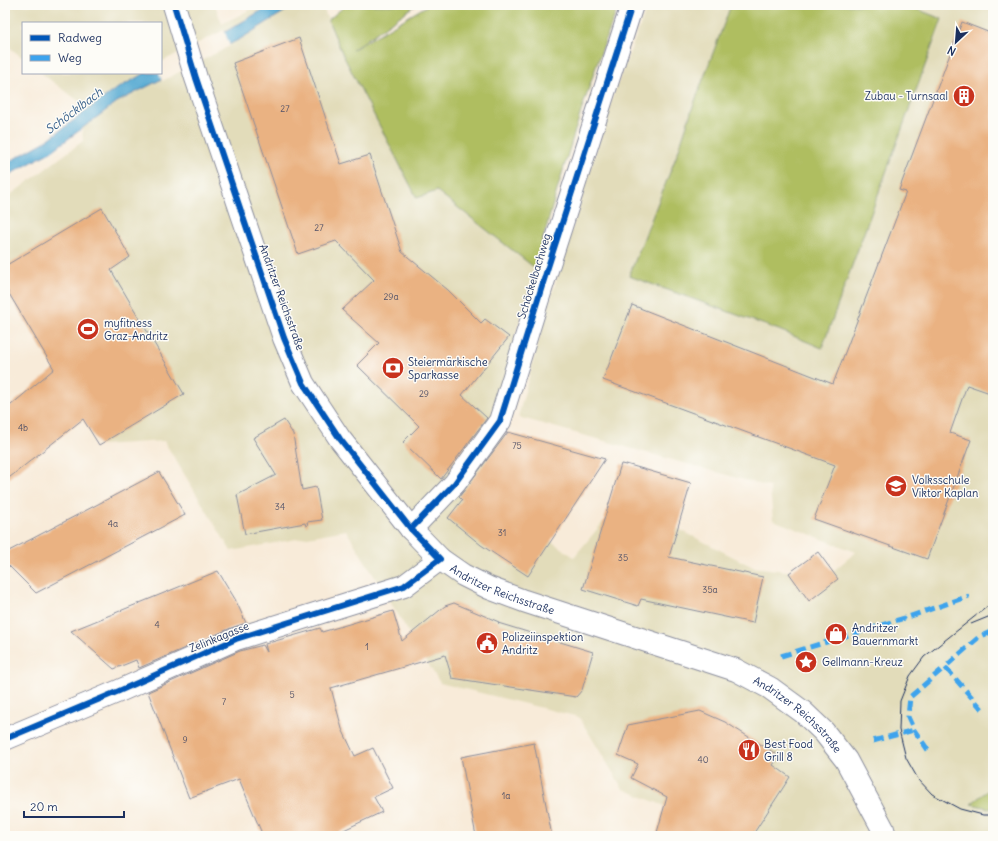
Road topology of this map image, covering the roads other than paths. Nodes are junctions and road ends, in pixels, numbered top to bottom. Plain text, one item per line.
1 (174, 5) edge
2 (632, 5) edge
3 (411, 529) junction
4 (440, 559) junction
5 (5, 739) edge
6 (885, 836) edge

1 - 3 street, Andritzer Reichsstraße
2 - 3 street, Schöckelbachweg
3 - 4 street, Andritzer Reichsstraße
4 - 5 street, Zelinkagasse
4 - 6 street, Andritzer Reichsstraße

